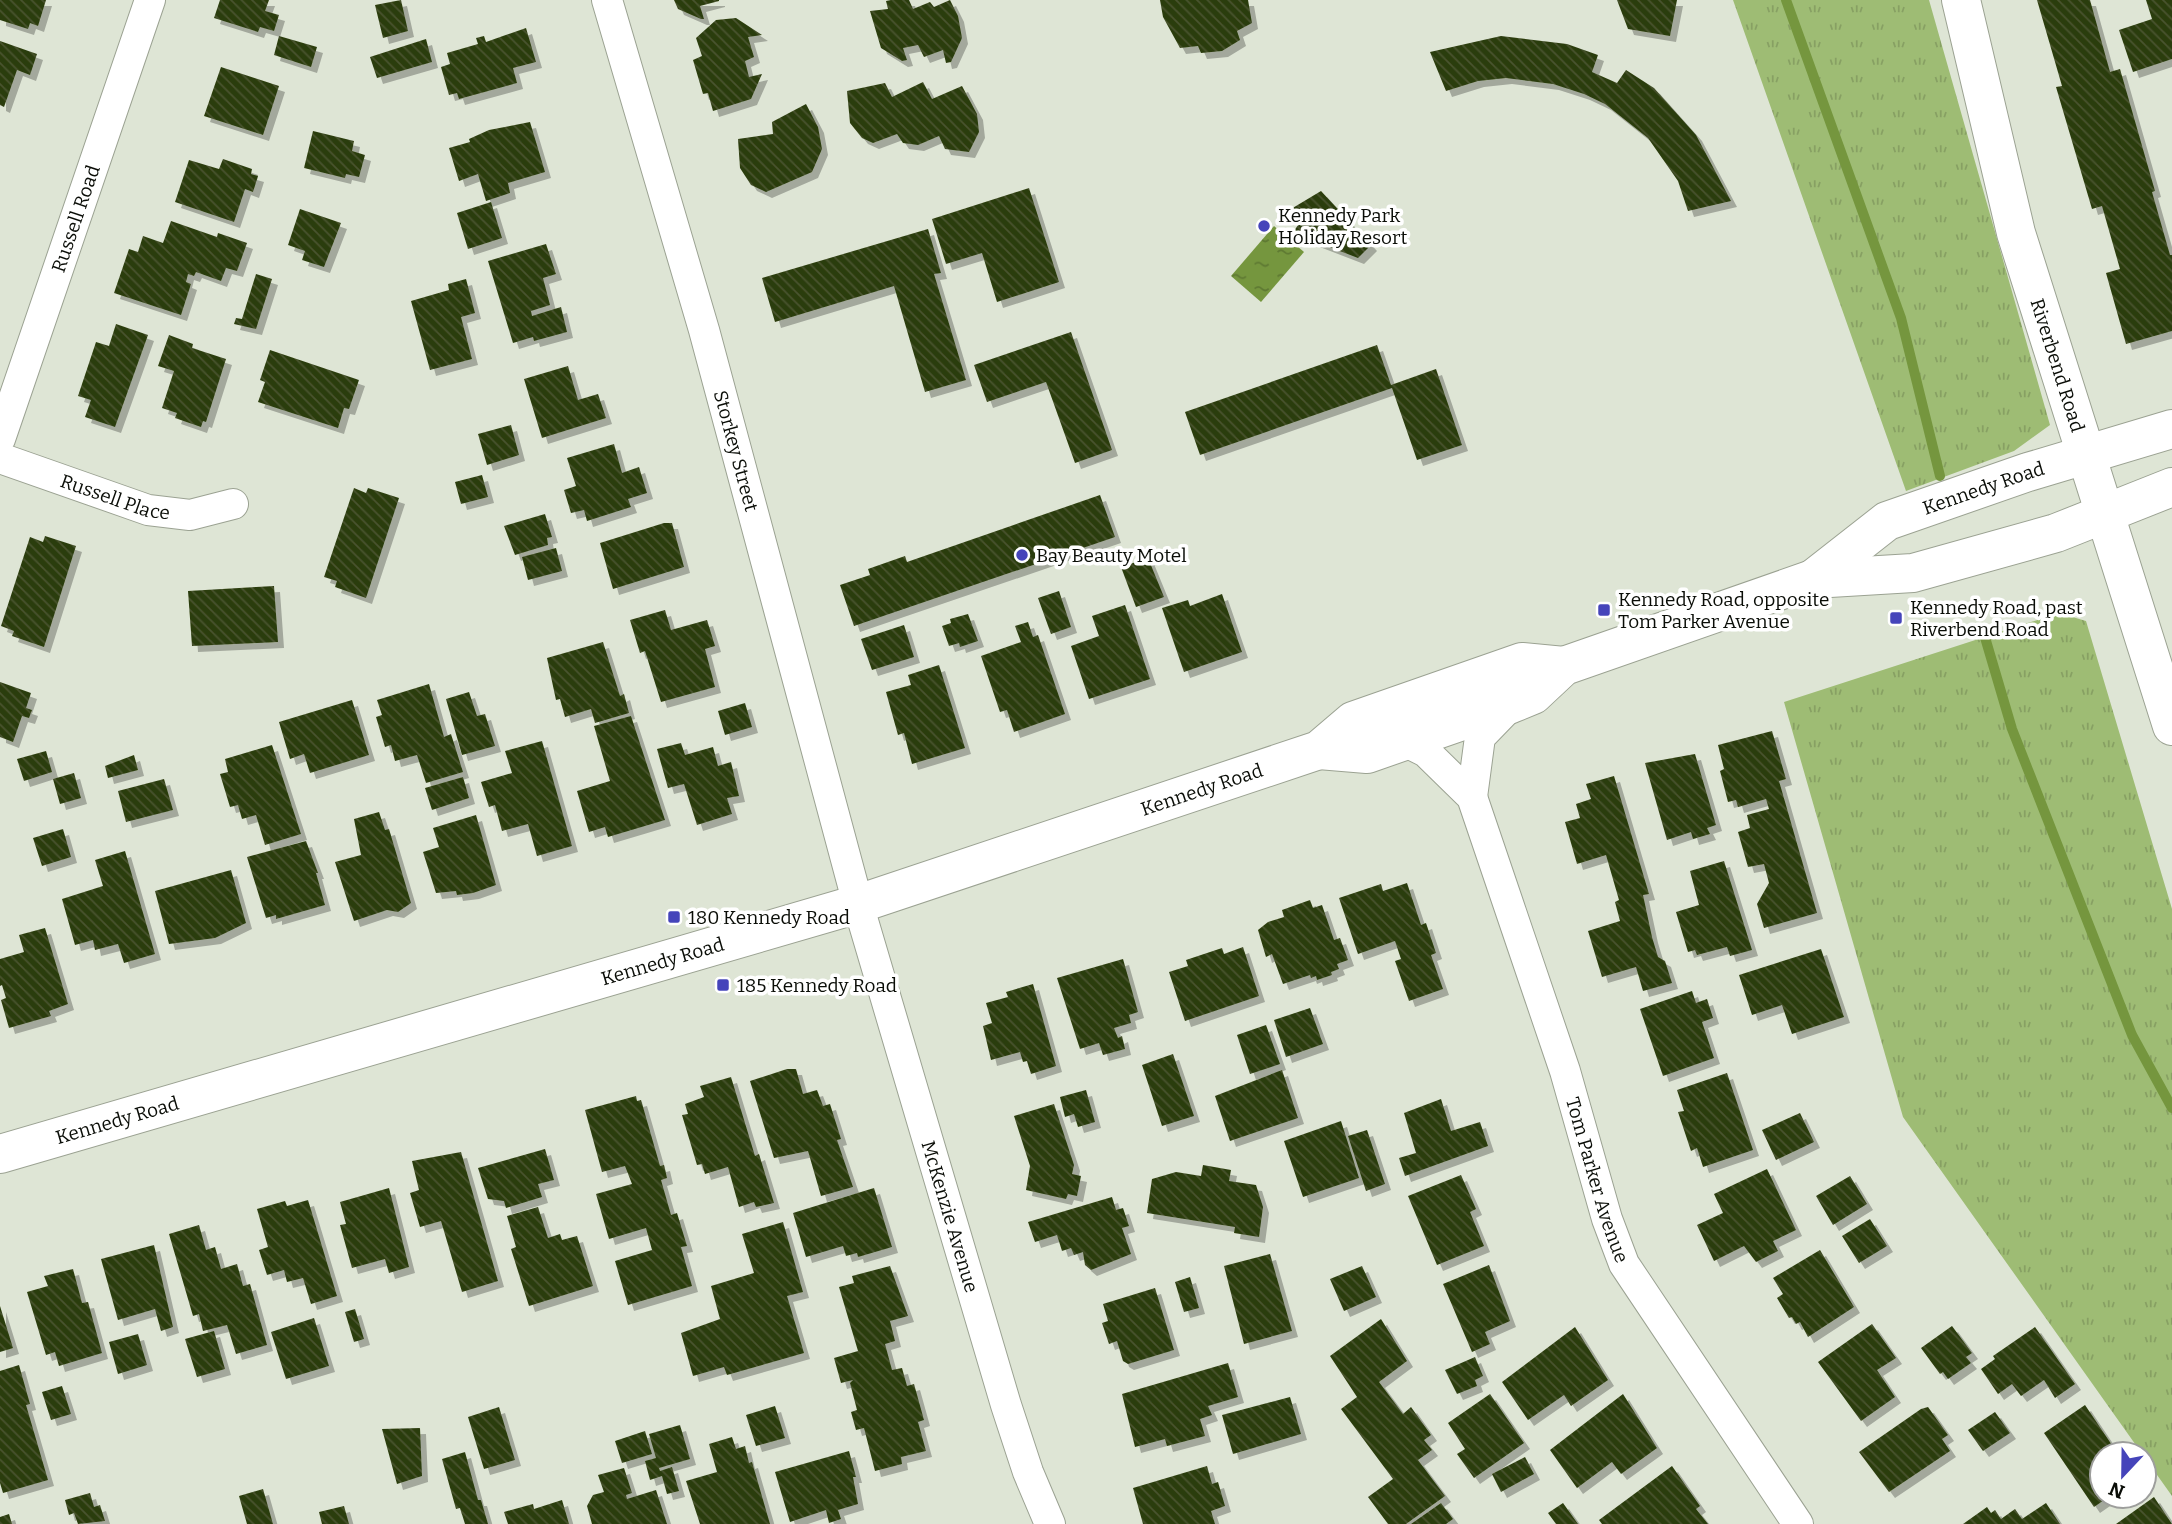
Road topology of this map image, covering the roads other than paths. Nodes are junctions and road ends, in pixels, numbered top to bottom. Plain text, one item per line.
1 (150, 0) edge
2 (607, 0) edge
3 (1961, 0) edge
4 (2172, 429) edge
5 (0, 439) edge
6 (2088, 454) junction
7 (0, 458) edge
8 (2172, 487) edge
9 (233, 504) dead end
10 (2106, 515) junction
11 (1813, 579) junction
12 (1564, 666) junction
13 (1511, 704) junction
14 (2172, 726) edge
15 (1404, 741) junction
16 (1319, 750) junction
17 (1472, 797) junction
18 (858, 904) junction
19 (0, 1154) edge
20 (1049, 1524) edge
21 (1798, 1524) edge

1 - 5 street, Russell Road
2 - 18 street, Storkey Street
3 - 6 main road, Riverbend Road
4 - 6 main road, Kennedy Road
6 - 10 main road, Riverbend Road
6 - 11 main road, Kennedy Road
7 - 9 street, Russell Place
8 - 10 main road, Kennedy Road
10 - 11 main road, Kennedy Road
10 - 14 main road, Riverbend Road
11 - 12 main road, Kennedy Road
12 - 13 main road, Kennedy Road
12 - 16 main road, Kennedy Road
13 - 15 main road, Kennedy Road
13 - 17 street, Tom Parker Avenue
15 - 16 main road, Kennedy Road
15 - 17 street, Tom Parker Avenue
16 - 18 main road, Kennedy Road
17 - 21 street, Tom Parker Avenue
18 - 19 main road, Kennedy Road
18 - 20 street, McKenzie Avenue

